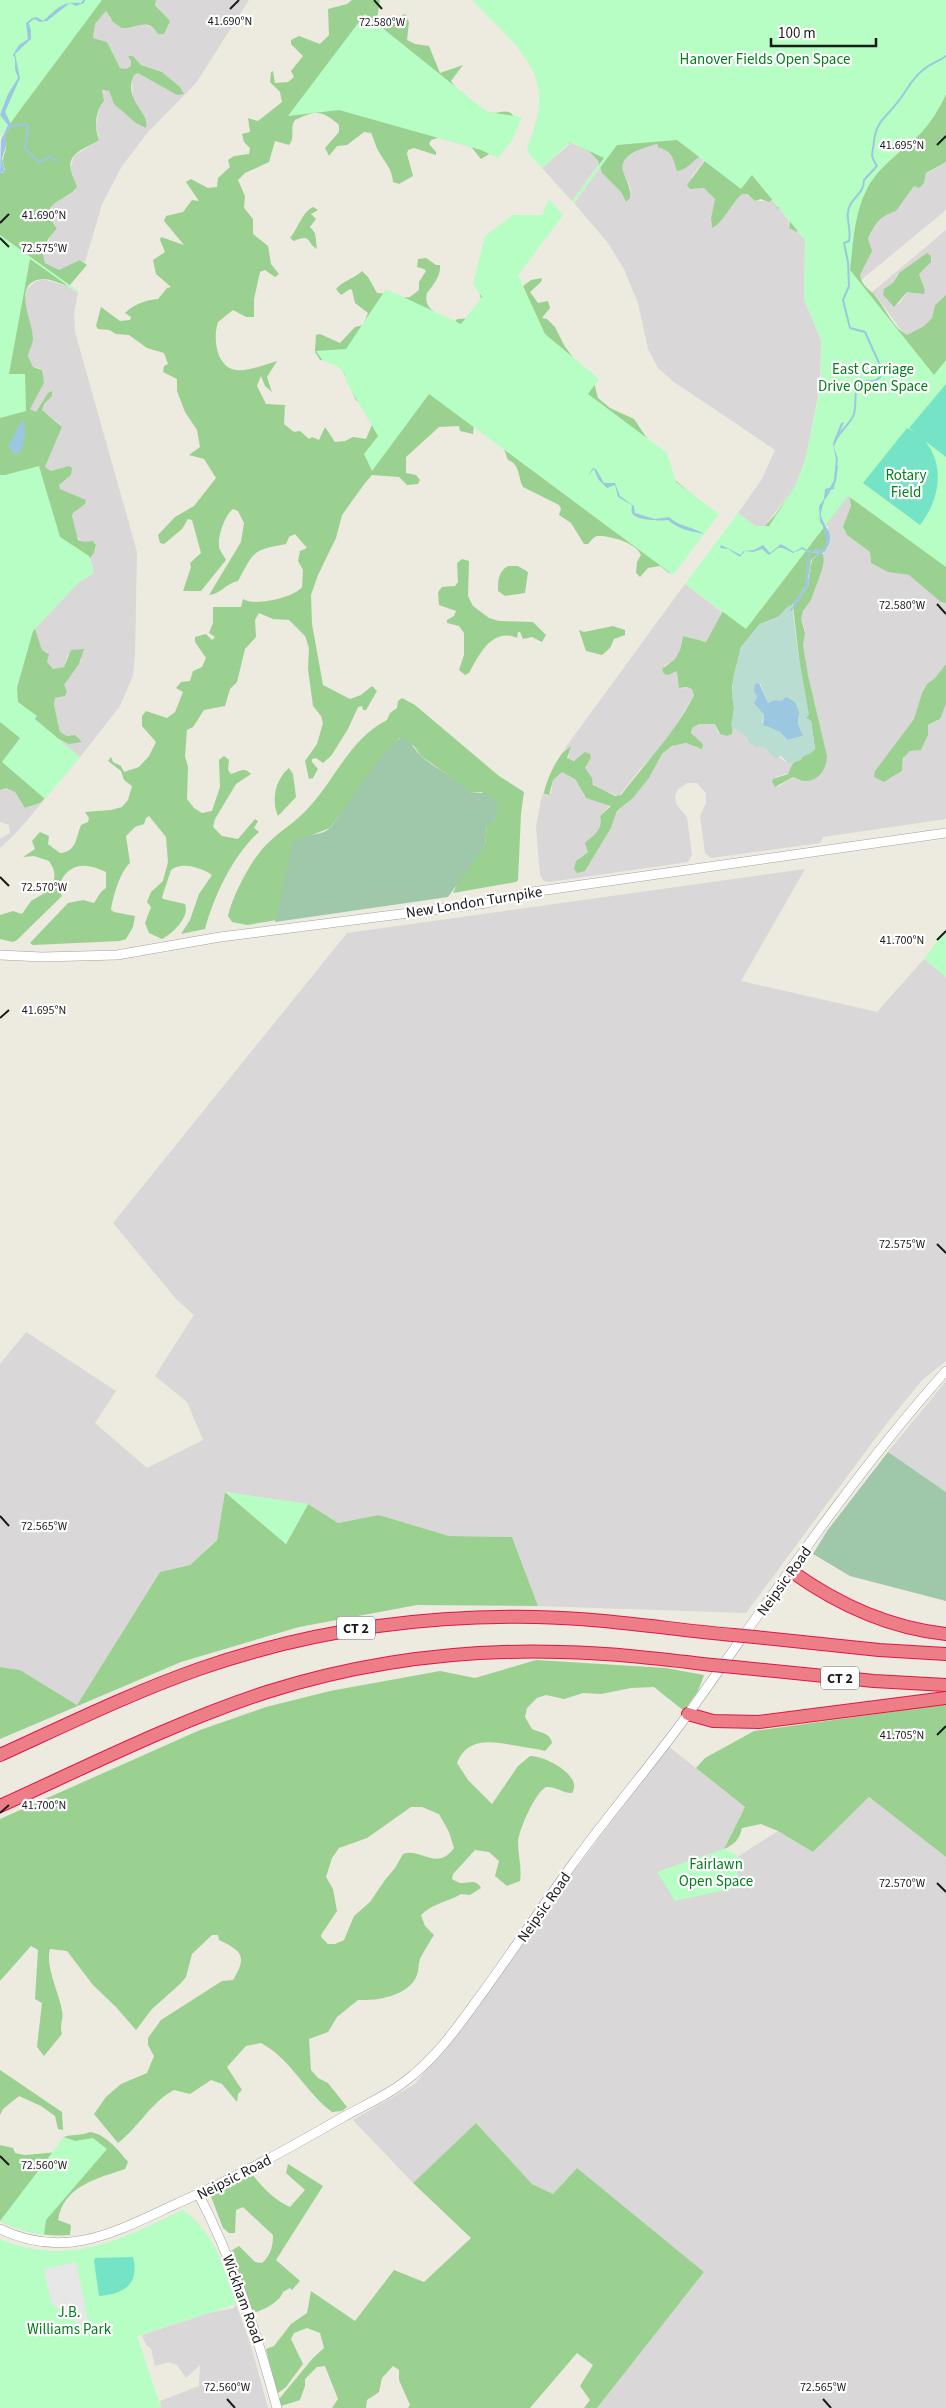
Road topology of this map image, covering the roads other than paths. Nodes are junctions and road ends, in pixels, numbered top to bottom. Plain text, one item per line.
1 (946, 833) edge
2 (0, 954) edge
3 (946, 1371) edge
4 (791, 1571) junction
5 (946, 1634) edge
6 (946, 1654) edge
7 (946, 1685) edge
8 (946, 1698) edge
9 (688, 1714) junction
10 (0, 1755) edge
11 (0, 1806) edge
12 (199, 2195) junction
13 (0, 2229) edge
14 (277, 2408) edge

1 - 2 street, New London Turnpike
3 - 4 street, Neipsic Road
4 - 5 highway
4 - 9 street, Neipsic Road
6 - 10 highway, CT 2, bridge
7 - 11 highway, CT 2, bridge
8 - 9 highway
9 - 12 street, Neipsic Road
12 - 13 street, Neipsic Road
12 - 14 street, Wickham Road

